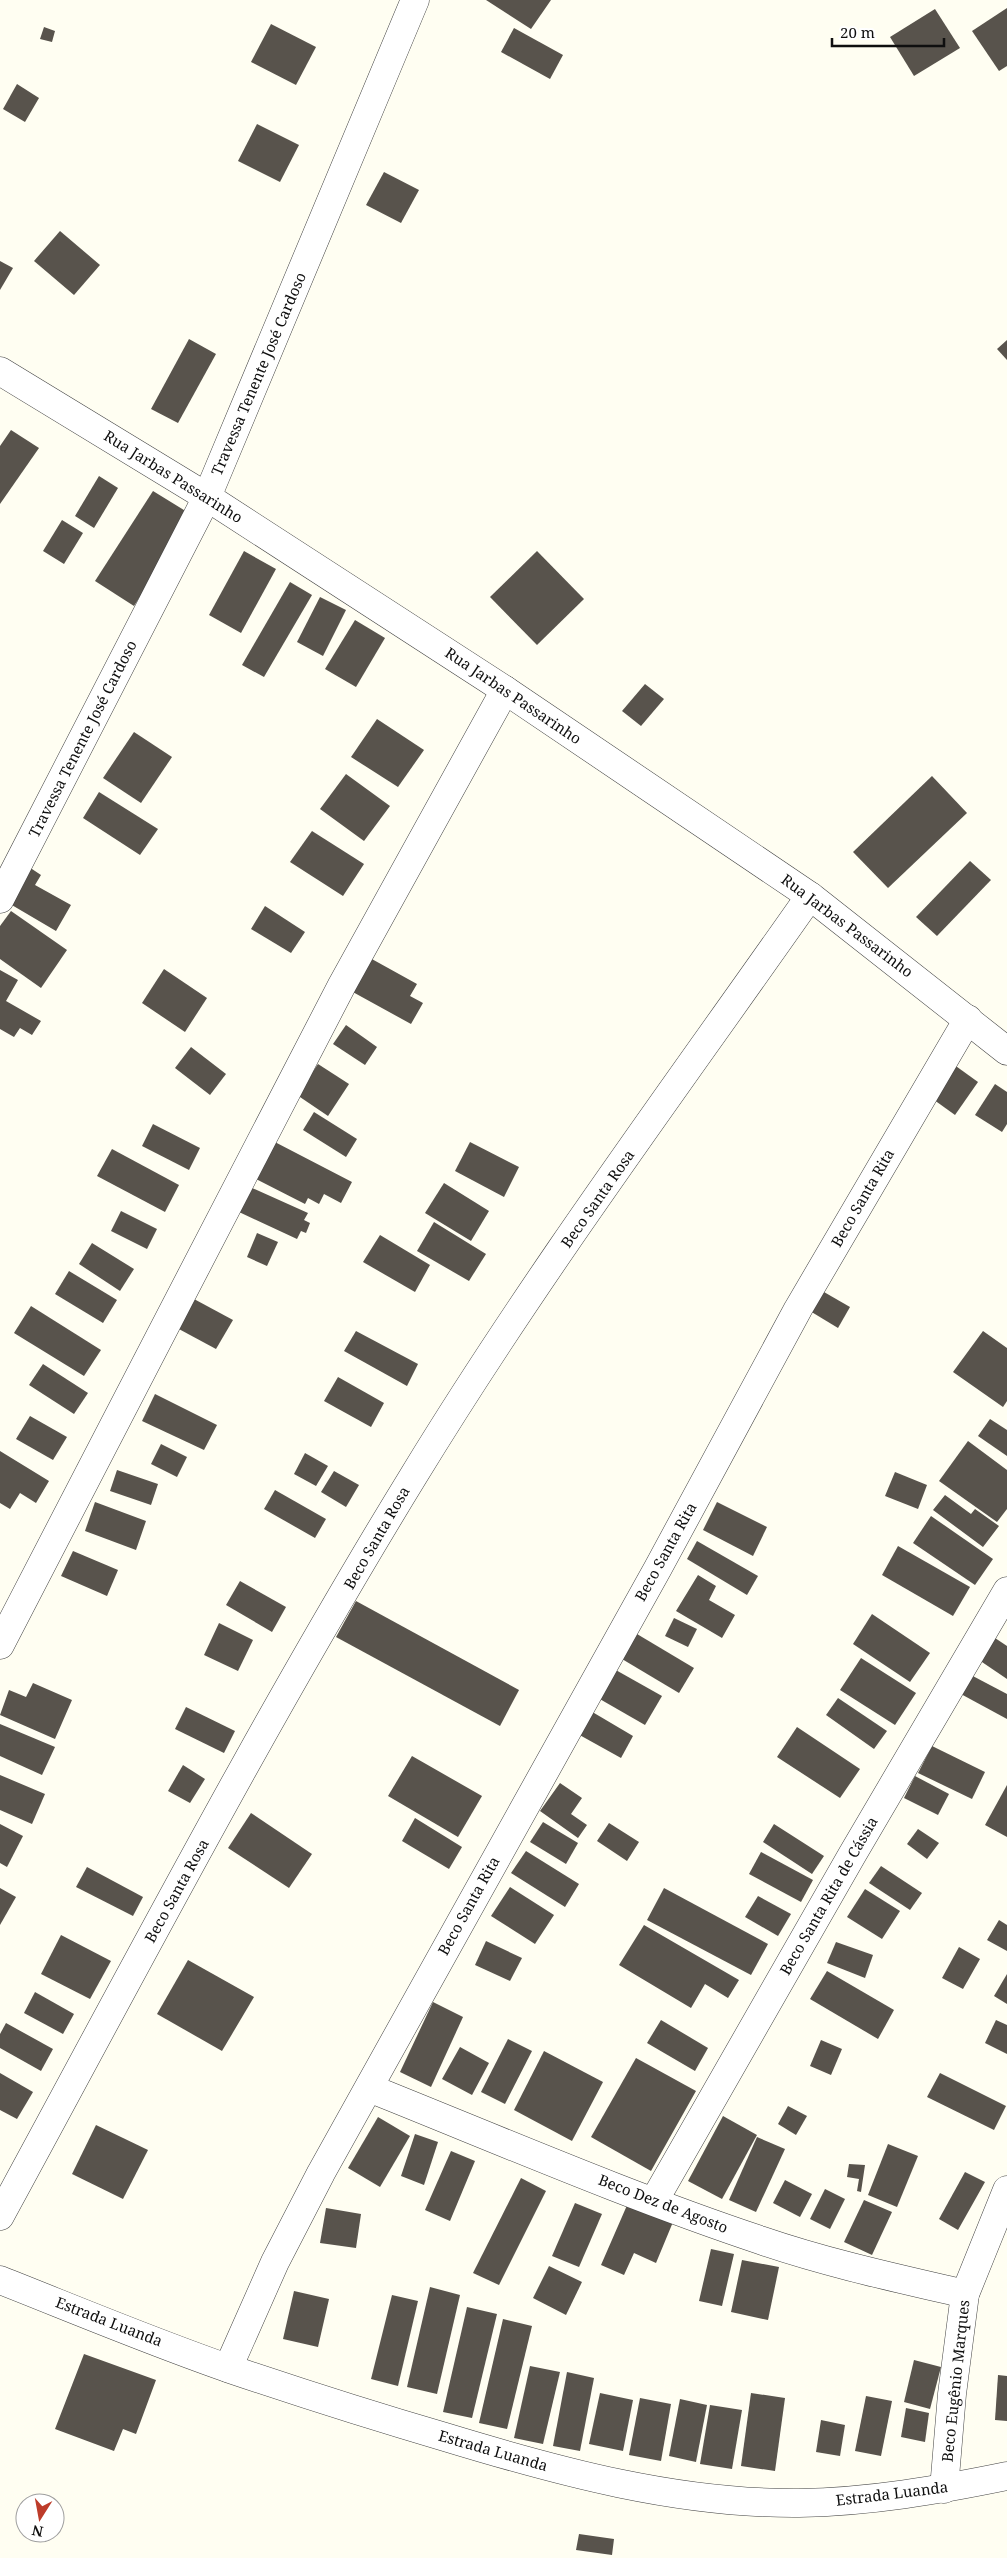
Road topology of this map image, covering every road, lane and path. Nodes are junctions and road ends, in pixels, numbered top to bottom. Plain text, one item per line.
1 (415, 0) edge
2 (0, 371) edge
3 (208, 497) junction
4 (505, 690) junction
5 (810, 896) junction
6 (0, 899) edge
7 (968, 1019) junction
8 (1007, 1051) edge
9 (1007, 1591) edge
10 (7, 1614) edge
11 (0, 1645) edge
12 (370, 2088) junction
13 (1007, 2190) edge
14 (654, 2202) junction
15 (0, 2216) edge
16 (0, 2280) edge
17 (965, 2294) junction
18 (228, 2368) junction
19 (1007, 2476) edge
20 (944, 2489) junction

1 - 3 street, Travessa Tenente José Cardoso
2 - 3 street, Rua Jarbas Passarinho
3 - 4 street, Rua Jarbas Passarinho
3 - 6 street, Travessa Tenente José Cardoso
4 - 5 street, Rua Jarbas Passarinho
4 - 10 street
5 - 7 street, Rua Jarbas Passarinho
5 - 15 street, Beco Santa Rosa
7 - 8 street, Rua Jarbas Passarinho
7 - 12 street, Beco Santa Rita
9 - 14 street, Beco Santa Rita de Cássia
10 - 11 street
12 - 14 street, Beco Dez de Agosto
12 - 18 street, Beco Santa Rita
13 - 17 street, Beco Eugênio Marques
14 - 17 street, Beco Dez de Agosto
16 - 18 street, Estrada Luanda
17 - 20 street, Beco Eugênio Marques
18 - 20 street, Estrada Luanda
19 - 20 street, Estrada Luanda

